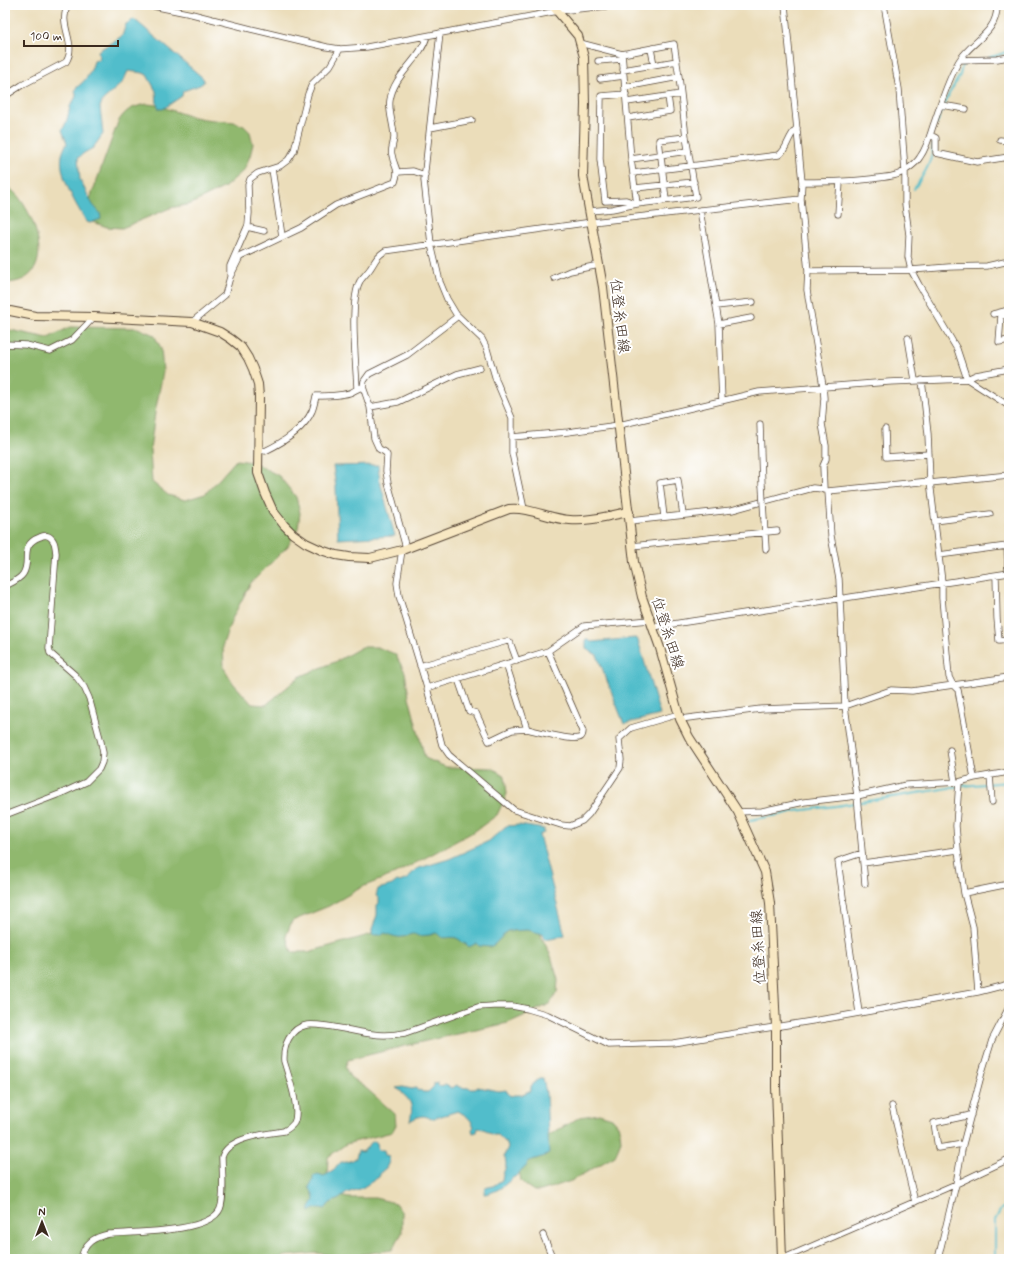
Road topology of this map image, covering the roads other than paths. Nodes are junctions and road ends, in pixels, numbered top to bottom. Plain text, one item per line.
1 (68, 5) edge
2 (148, 5) edge
3 (617, 5) edge
4 (785, 5) edge
5 (884, 5) edge
6 (997, 5) edge
7 (555, 8) edge
8 (440, 33) junction
9 (428, 36) junction
10 (580, 43) junction
11 (340, 49) junction
12 (651, 49) junction
13 (622, 56) junction
14 (1009, 57) edge
15 (960, 60) junction
16 (677, 61) junction
17 (598, 62) dead end
18 (654, 65) junction
19 (623, 70) junction
20 (624, 76) junction
21 (680, 77) junction
22 (600, 79) dead end
23 (625, 87) junction
24 (626, 94) junction
25 (681, 94) junction
26 (5, 96) edge
27 (668, 96) junction
28 (627, 102) junction
29 (941, 105) junction
30 (966, 109) dead end
31 (628, 118) junction
32 (472, 120) dead end
33 (430, 128) junction
34 (796, 128) junction
35 (930, 135) junction
36 (686, 137) junction
37 (1000, 140) dead end
38 (1009, 141) edge
39 (688, 151) junction
40 (660, 155) junction
41 (1009, 157) edge
42 (631, 159) junction
43 (691, 166) junction
44 (272, 168) junction
45 (662, 169) junction
46 (905, 171) junction
47 (398, 172) junction
48 (633, 173) junction
49 (425, 175) junction
50 (694, 182) junction
51 (802, 182) junction
52 (840, 182) junction
53 (664, 185) junction
54 (635, 188) junction
55 (801, 199) junction
56 (666, 200) junction
57 (637, 204) junction
58 (700, 210) junction
59 (590, 211) junction
60 (838, 214) dead end
61 (592, 222) junction
62 (247, 227) junction
63 (264, 231) dead end
64 (282, 236) junction
65 (431, 244) junction
66 (1009, 261) edge
67 (599, 264) junction
68 (911, 270) junction
69 (808, 271) junction
70 (230, 277) junction
71 (554, 278) dead end
72 (753, 302) dead end
73 (716, 306) junction
74 (5, 310) edge
75 (1009, 310) edge
76 (993, 314) dead end
77 (1009, 314) edge
78 (458, 316) junction
79 (94, 317) junction
80 (751, 318) dead end
81 (192, 322) junction
82 (719, 324) junction
83 (908, 338) dead end
84 (1009, 340) edge
85 (5, 344) edge
86 (480, 368) dead end
87 (1009, 369) edge
88 (915, 380) junction
89 (922, 380) junction
90 (967, 380) junction
91 (823, 386) junction
92 (360, 388) junction
93 (722, 401) junction
94 (1009, 406) edge
95 (370, 407) junction
96 (760, 424) dead end
97 (619, 425) junction
98 (885, 429) dead end
99 (512, 437) junction
100 (258, 449) junction
101 (929, 454) junction
102 (1009, 475) edge
103 (930, 482) junction
104 (826, 490) junction
105 (524, 509) junction
106 (629, 512) junction
107 (990, 514) dead end
108 (683, 515) junction
109 (664, 517) junction
110 (630, 521) junction
111 (935, 521) junction
112 (777, 531) dead end
113 (765, 532) junction
114 (632, 546) junction
115 (404, 549) junction
116 (766, 549) dead end
117 (939, 555) junction
118 (1009, 573) edge
119 (996, 575) junction
120 (942, 582) junction
121 (5, 586) edge
122 (840, 599) junction
123 (651, 623) junction
124 (1009, 640) edge
125 (548, 651) junction
126 (517, 661) junction
127 (506, 664) junction
128 (420, 666) junction
129 (1009, 677) edge
130 (458, 679) junction
131 (953, 685) junction
132 (427, 688) junction
133 (845, 706) junction
134 (679, 716) junction
135 (527, 729) junction
136 (950, 750) dead end
137 (1009, 772) edge
138 (990, 775) junction
139 (974, 778) junction
140 (957, 782) junction
141 (857, 796) junction
142 (992, 802) dead end
143 (738, 812) junction
144 (5, 815) edge
145 (958, 850) junction
146 (862, 853) junction
147 (863, 863) junction
148 (865, 884) dead end
149 (1009, 884) edge
150 (964, 893) junction
151 (1009, 984) edge
152 (978, 992) junction
153 (1009, 1007) edge
154 (859, 1014) junction
155 (776, 1027) junction
156 (892, 1106) dead end
157 (971, 1115) junction
158 (963, 1144) junction
159 (1009, 1159) edge
160 (956, 1184) junction
161 (915, 1202) junction
162 (543, 1235) dead end
163 (81, 1259) edge
164 (553, 1259) edge
165 (782, 1259) edge
166 (938, 1259) edge

1 - 26 street
2 - 11 street
3 - 7 street
4 - 34 street
5 - 46 street
6 - 15 street
7 - 8 street
7 - 10 main road, 位登糸田線
8 - 9 street
8 - 33 street
9 - 11 street
9 - 47 street
10 - 13 street
10 - 59 main road, 位登糸田線
11 - 44 street
12 - 13 street
12 - 16 street
12 - 18 street
13 - 17 street
13 - 19 street
14 - 15 street
15 - 29 street
16 - 18 street
16 - 21 street
18 - 19 street
19 - 20 street
20 - 22 street
20 - 23 street
21 - 23 street
21 - 25 street
23 - 24 street
24 - 28 street
24 - 57 street
25 - 27 street
25 - 36 street
27 - 28 street
27 - 31 street
28 - 31 street
29 - 30 street
29 - 35 street
31 - 42 street
32 - 33 street
33 - 49 street
34 - 43 street
34 - 51 street
35 - 41 street
35 - 46 street
36 - 39 street
36 - 40 street
37 - 38 street
39 - 40 street
39 - 43 street
40 - 42 street
40 - 45 street
42 - 48 street
43 - 45 street
43 - 50 street
44 - 62 street
44 - 64 street
45 - 48 street
45 - 53 street
46 - 52 street
46 - 68 street
47 - 49 street
47 - 64 street
48 - 54 street
49 - 65 street
50 - 53 street
50 - 56 street
51 - 52 street
51 - 55 street
52 - 60 street
53 - 54 street
53 - 56 street
54 - 57 street
55 - 58 street
55 - 69 street
56 - 57 street
57 - 59 street
58 - 61 street
58 - 73 street
59 - 61 main road, 位登糸田線
61 - 65 street
61 - 67 main road, 位登糸田線
62 - 63 street
62 - 70 street
64 - 70 street
65 - 78 street
65 - 92 street
66 - 68 street
67 - 71 street
67 - 97 main road, 位登糸田線
68 - 69 street
68 - 90 street
69 - 91 street
70 - 81 street
72 - 73 street
73 - 82 street
74 - 79 main road
75 - 76 street
77 - 84 street
78 - 92 street
78 - 99 street
79 - 81 main road
79 - 85 street
80 - 82 street
81 - 100 main road
82 - 93 street
83 - 88 street
86 - 95 street
87 - 90 street
88 - 89 street
88 - 91 street
89 - 90 street
89 - 101 street
90 - 94 street
91 - 93 street
91 - 104 street
92 - 95 street
92 - 100 street
93 - 97 street
95 - 115 street
96 - 113 street, bridge
97 - 99 street
97 - 106 main road, 位登糸田線
98 - 101 street
99 - 105 street
100 - 115 main road
101 - 103 street
102 - 103 street
103 - 104 street
103 - 111 street
104 - 108 street
104 - 122 street
105 - 106 main road
105 - 115 main road
106 - 110 main road, 位登糸田線
107 - 111 street
108 - 109 street
108 - 109 street
109 - 110 street
110 - 114 main road, 位登糸田線
111 - 117 street
112 - 113 street
113 - 114 street
113 - 116 street
114 - 123 main road, 位登糸田線
115 - 128 street
117 - 118 street
117 - 120 street
118 - 119 street
119 - 120 street
119 - 124 street
120 - 122 street
120 - 131 street
121 - 144 street
122 - 123 street
122 - 133 street
123 - 125 street
123 - 134 main road, 位登糸田線
125 - 126 street
125 - 135 street
126 - 127 street
126 - 128 street
127 - 130 street
127 - 135 street
128 - 132 street
129 - 131 street
130 - 132 street
130 - 135 street
131 - 133 street
131 - 139 street
132 - 134 street
133 - 134 street
133 - 141 street
134 - 143 main road, 位登糸田線
136 - 140 street
137 - 138 street
138 - 139 street
138 - 142 street
139 - 140 street
140 - 141 street
140 - 145 street
141 - 143 street
141 - 146 street
143 - 155 main road, 位登糸田線
145 - 147 street
145 - 150 street
146 - 147 street
146 - 154 street
147 - 148 street
149 - 150 street
150 - 152 street
151 - 152 street
152 - 154 street
153 - 157 street
154 - 155 street
155 - 163 street
155 - 165 main road, 位登糸田線
156 - 161 street
157 - 158 street
157 - 158 street
158 - 160 street
159 - 160 street
160 - 161 street
160 - 166 street
161 - 165 street
162 - 164 street

